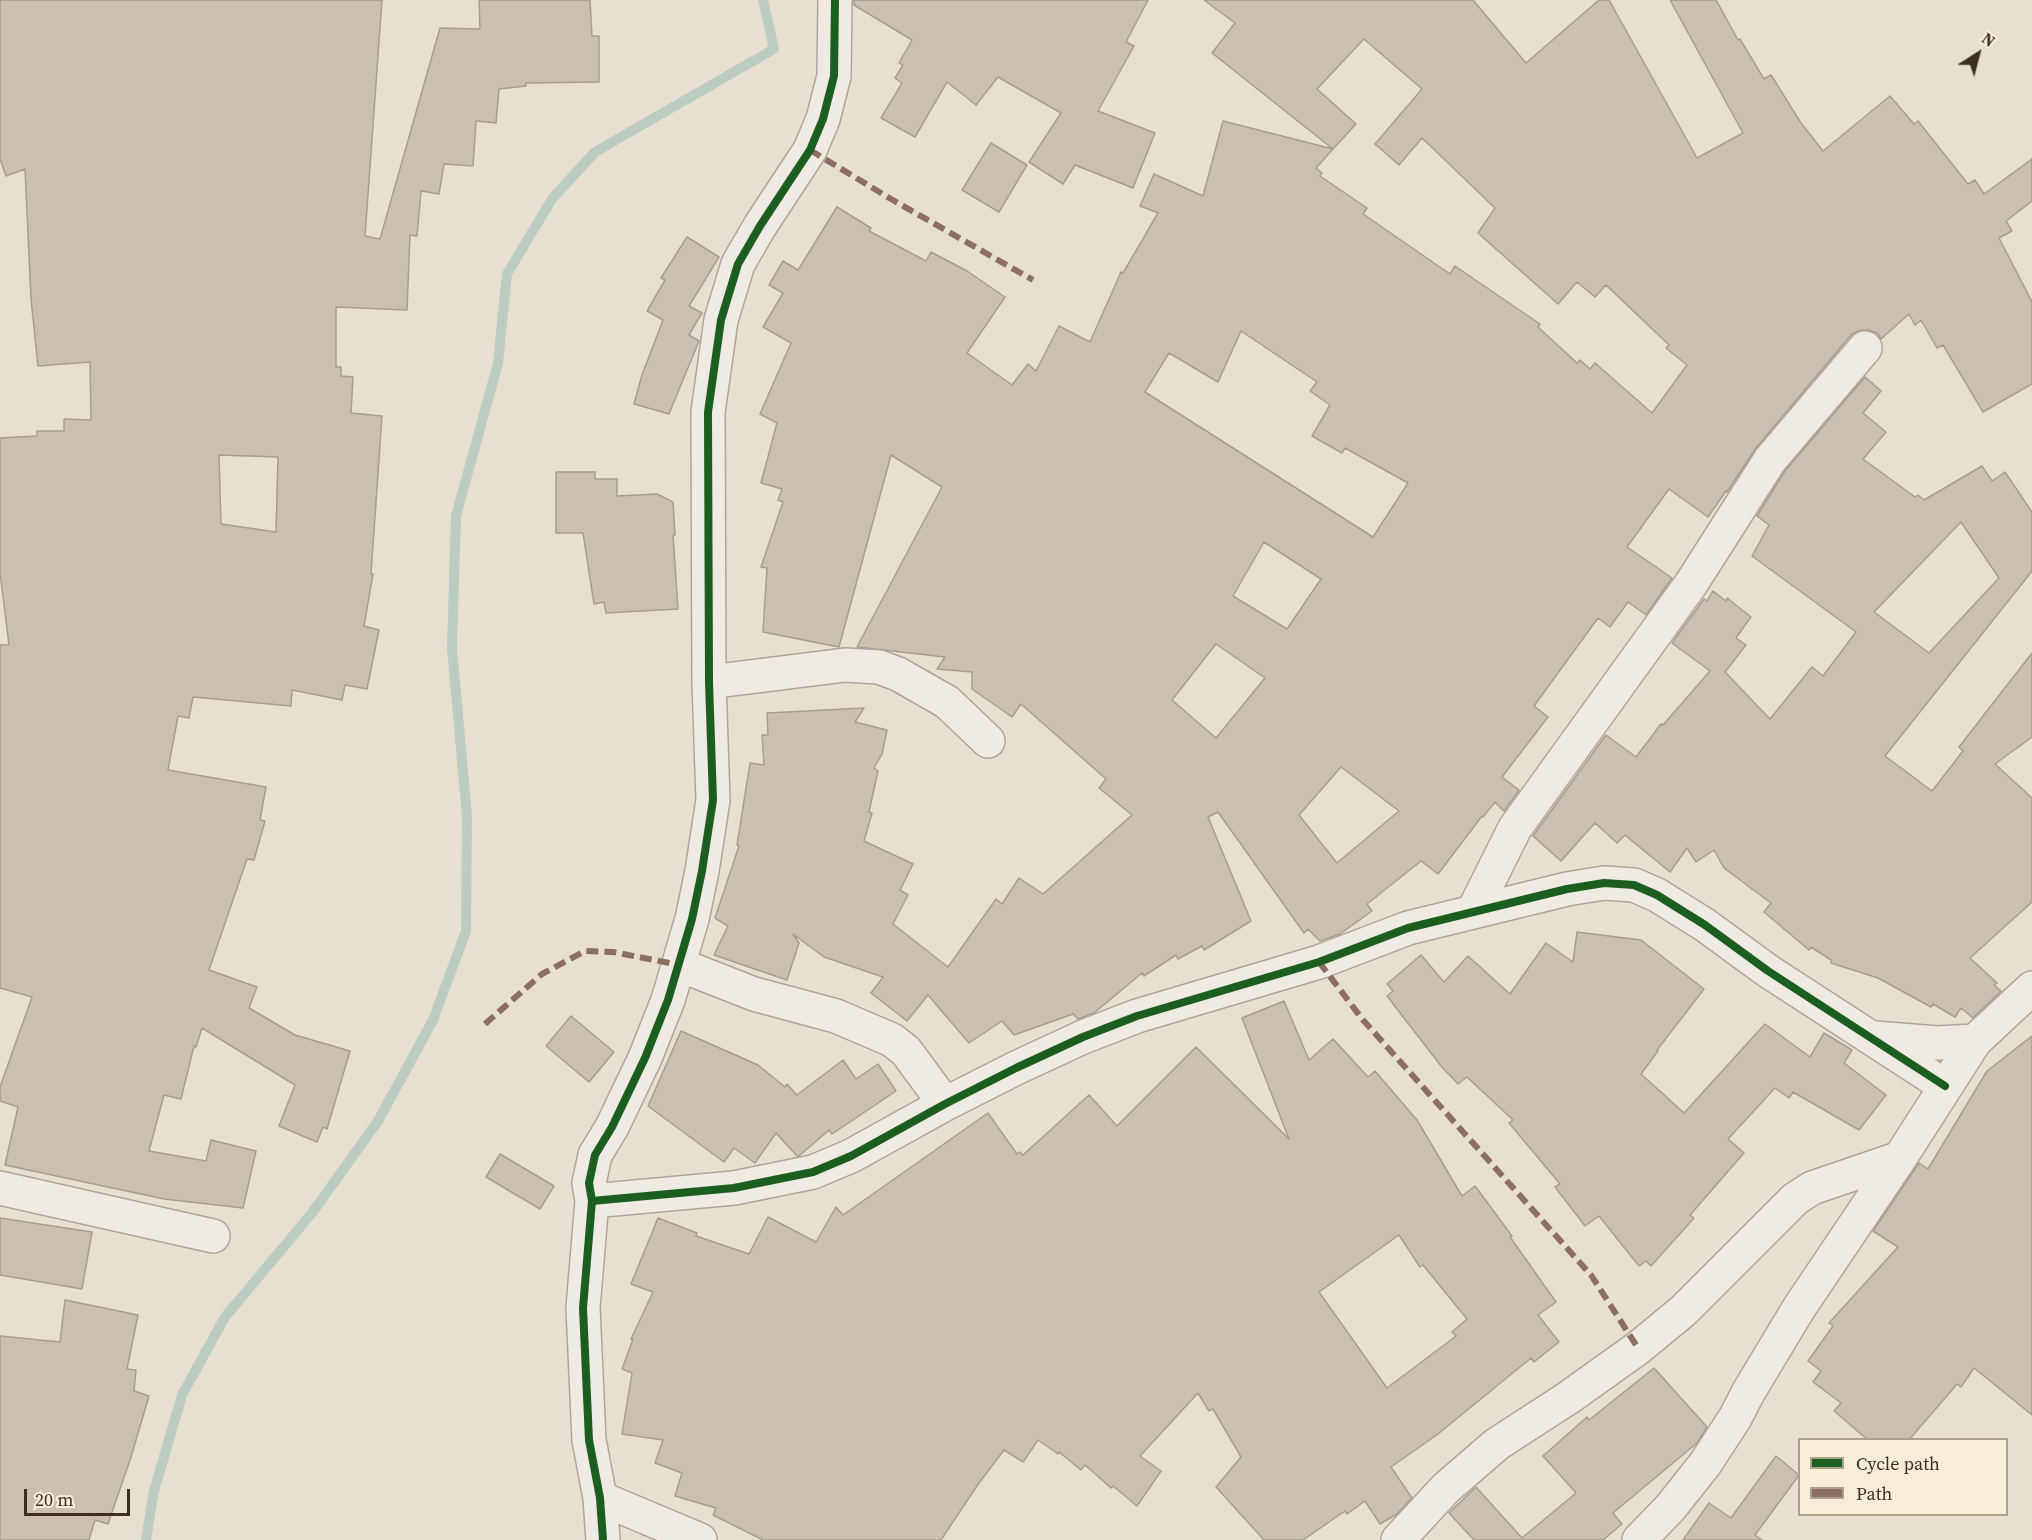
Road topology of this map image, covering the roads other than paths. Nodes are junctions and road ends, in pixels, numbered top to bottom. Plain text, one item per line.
1 (835, 0) edge
2 (1865, 348) dead end
3 (709, 682) junction
4 (988, 741) dead end
5 (1473, 912) junction
6 (680, 965) junction
7 (2032, 987) edge
8 (1872, 1037) junction
9 (1975, 1041) junction
10 (1944, 1086) junction
11 (945, 1104) junction
12 (1900, 1158) junction
13 (0, 1188) edge
14 (592, 1202) junction
15 (213, 1236) dead end
16 (600, 1497) junction
17 (603, 1540) edge
18 (700, 1540) edge
19 (1398, 1540) edge
20 (1639, 1540) edge

1 - 3 street
2 - 5 street
3 - 4 street
3 - 6 street
5 - 8 street
5 - 11 street
6 - 11 street
6 - 14 street
7 - 9 street
8 - 9 street
8 - 10 street
9 - 10 street
10 - 12 street
11 - 14 street
12 - 19 street
12 - 20 street
13 - 15 street
14 - 16 street
16 - 17 street
16 - 18 street

